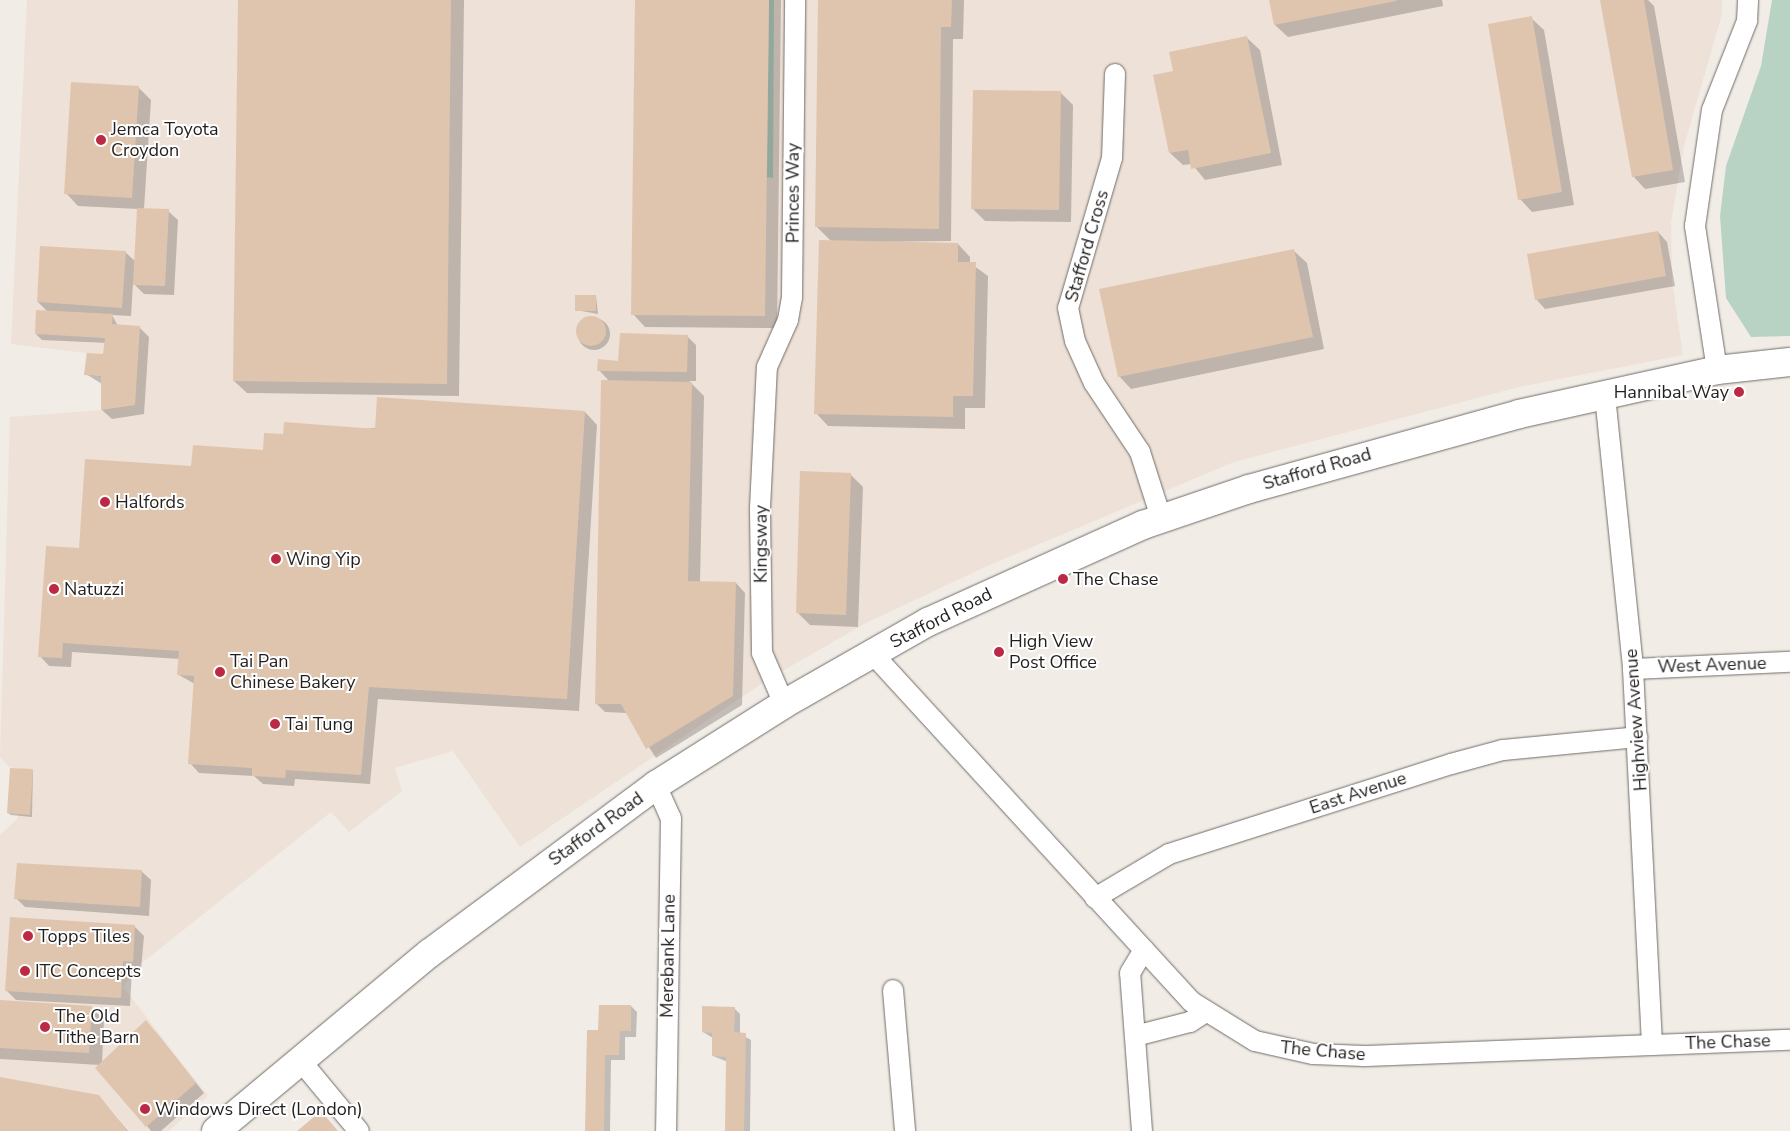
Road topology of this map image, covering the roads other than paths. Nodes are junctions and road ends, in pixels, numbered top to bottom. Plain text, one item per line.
1 (795, 0) edge
2 (1748, 0) edge
3 (1115, 74) dead end
4 (1790, 362) edge
5 (1717, 370) junction
6 (765, 380) joint
7 (1605, 396) junction
8 (1161, 518) junction
9 (872, 653) junction
10 (1790, 662) edge
11 (1633, 669) junction
12 (784, 704) junction
13 (1637, 737) junction
14 (656, 785) junction
15 (1095, 898) junction
16 (1144, 950) junction
17 (893, 990) dead end
18 (1204, 1012) junction
19 (1135, 1036) junction
20 (1790, 1040) edge
21 (1652, 1046) junction
22 (300, 1060) junction
23 (216, 1131) edge
24 (360, 1131) edge
25 (666, 1131) edge
26 (904, 1131) edge
27 (1142, 1131) edge

1 - 6 street, Princes Way
2 - 5 street
3 - 8 street, Stafford Cross
4 - 5 main road, Stafford Road
5 - 7 main road, Stafford Road
6 - 12 street, Kingsway
7 - 8 main road, Stafford Road
7 - 11 street, Highview Avenue
8 - 9 main road, Stafford Road
9 - 12 main road, Stafford Road
9 - 15 street, The Chase
10 - 11 street, West Avenue
11 - 13 street, Highview Avenue
12 - 14 main road, Stafford Road
13 - 15 street, East Avenue
13 - 21 street, Highview Avenue
14 - 22 main road, Stafford Road
14 - 25 street, Merebank Lane
15 - 16 street, The Chase
16 - 18 street, The Chase
16 - 19 street
17 - 26 street
18 - 19 street
18 - 21 street, The Chase
19 - 27 street
20 - 21 street, The Chase
22 - 23 main road, Stafford Road
22 - 24 street

